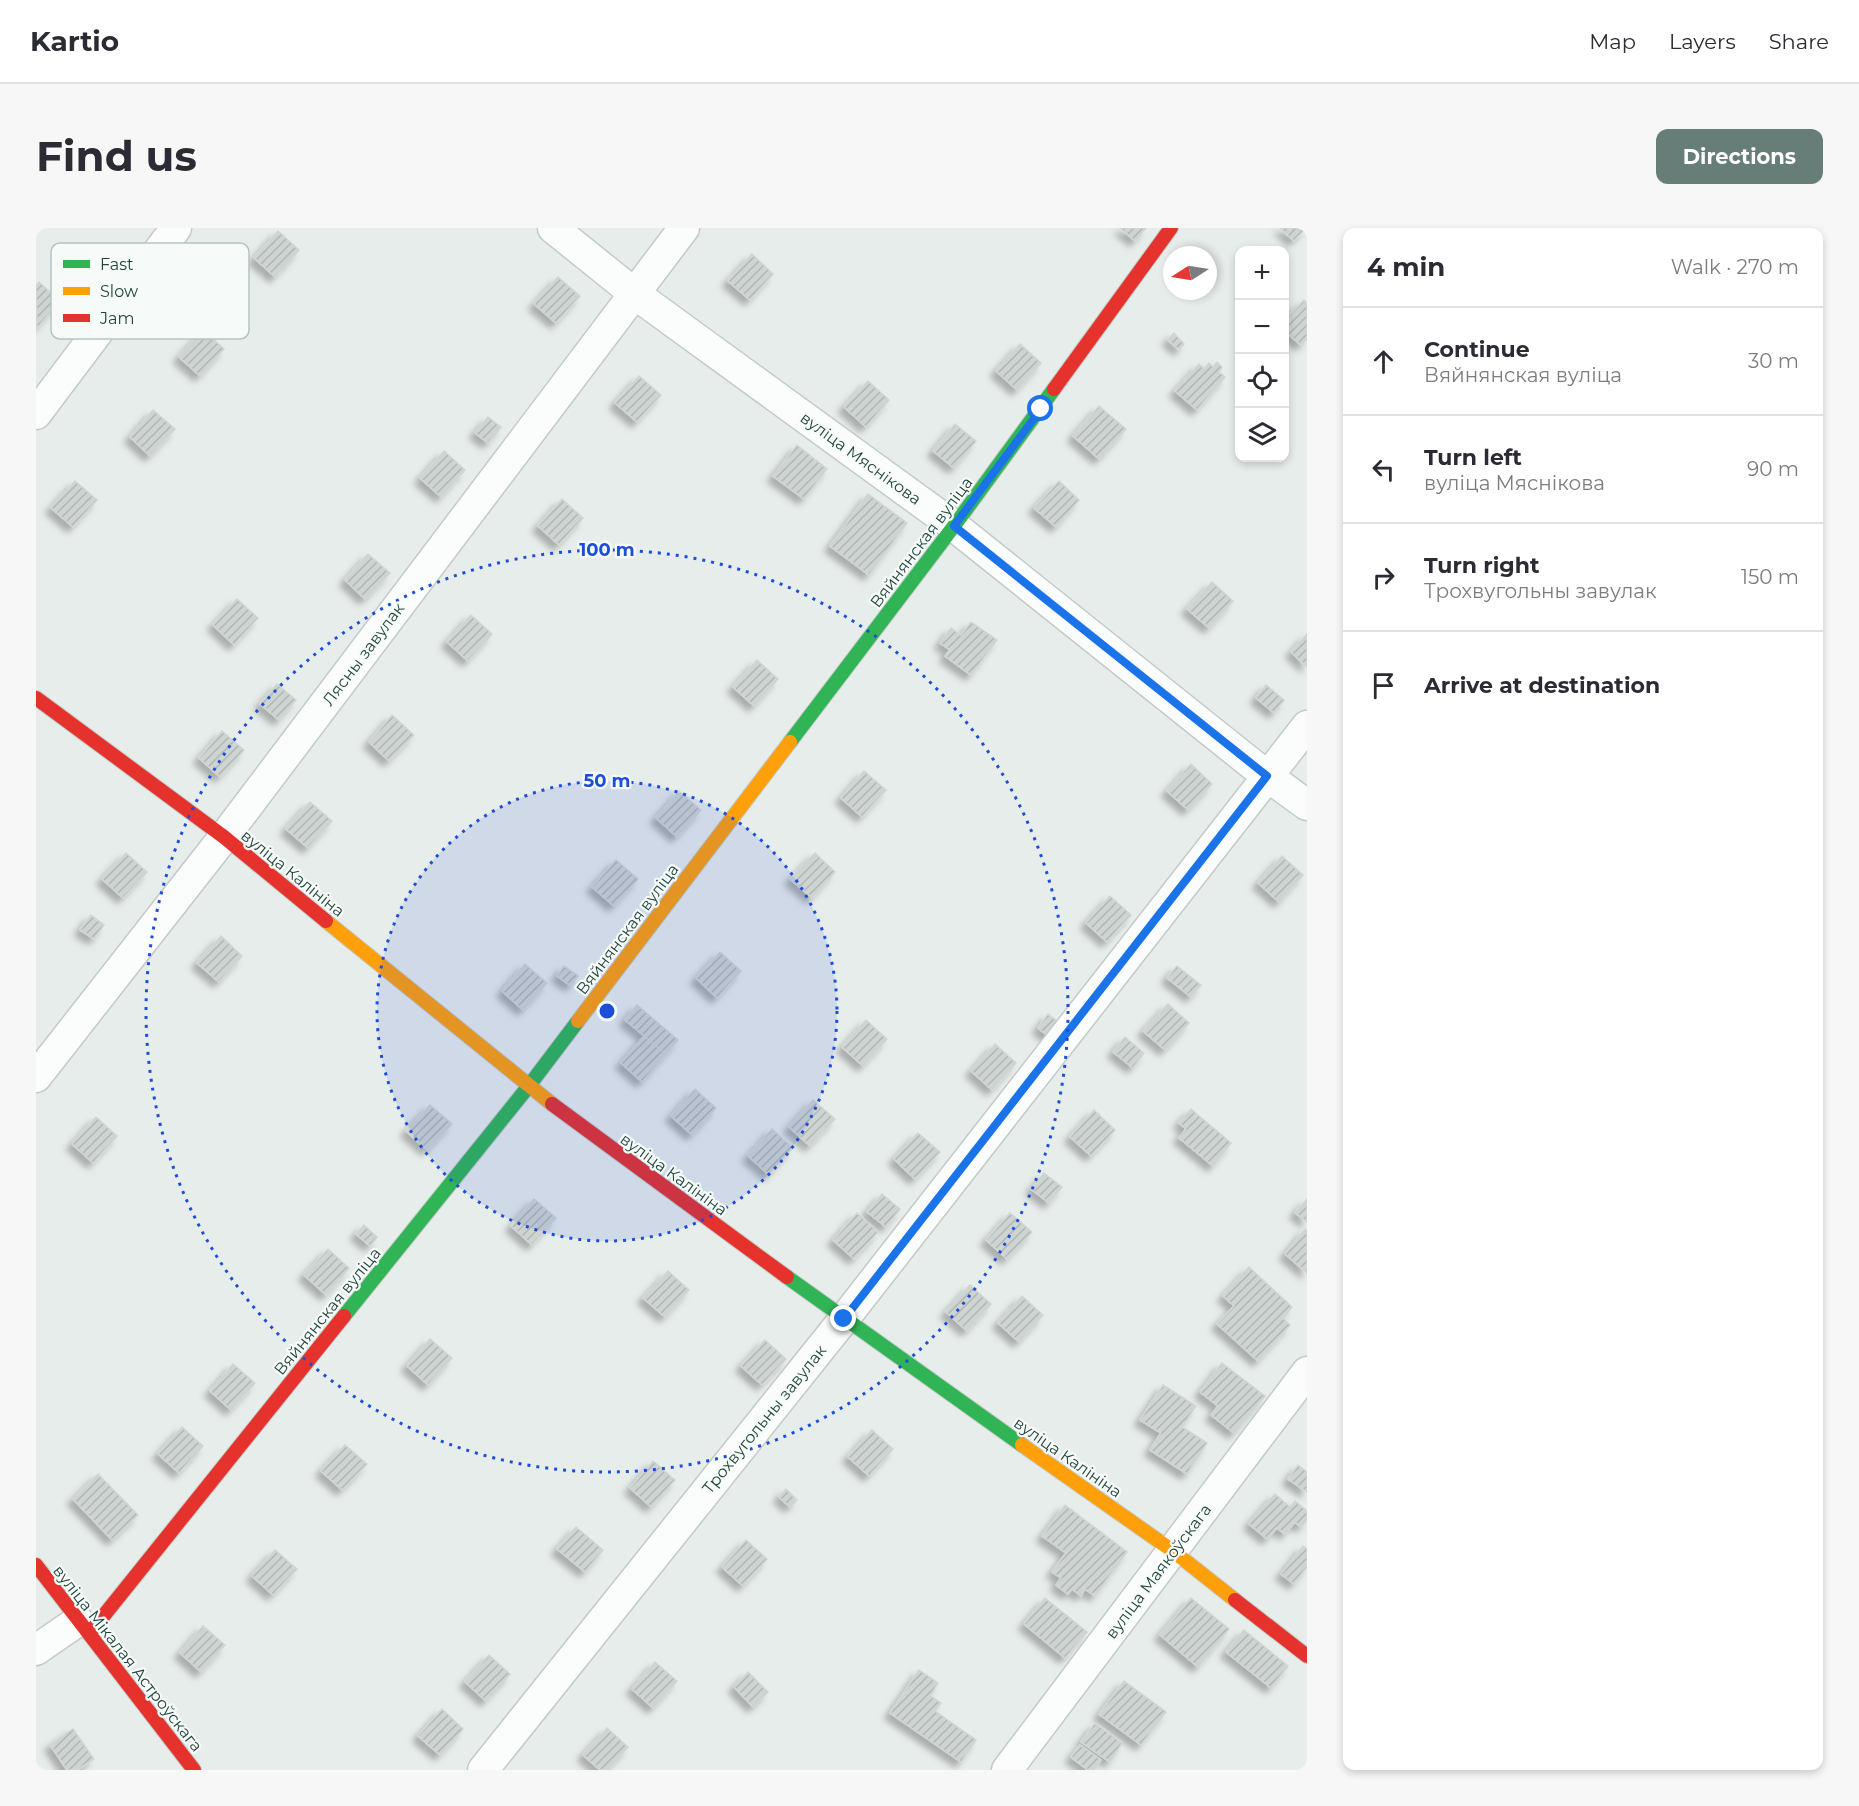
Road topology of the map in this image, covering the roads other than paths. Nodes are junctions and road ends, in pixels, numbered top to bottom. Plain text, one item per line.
1 (176, 228) edge
2 (553, 228) edge
3 (684, 228) edge
4 (1171, 228) edge
5 (165, 243) edge
6 (635, 294) junction
7 (92, 339) edge
8 (36, 414) edge
9 (954, 526) junction
10 (36, 698) edge
11 (1307, 726) edge
12 (1267, 776) junction
13 (1307, 805) edge
14 (224, 837) junction
15 (36, 1077) edge
16 (528, 1087) junction
17 (844, 1319) junction
18 (1307, 1372) edge
19 (1173, 1551) junction
20 (36, 1565) edge
21 (84, 1628) junction
22 (36, 1650) edge
23 (1307, 1656) edge
24 (194, 1770) edge
25 (483, 1770) edge
26 (1007, 1770) edge

1 - 5 street
2 - 6 street, вуліца Мяснікова
3 - 6 street, Лясны завулак
4 - 9 street, Вяйнянская вуліца
6 - 9 street, вуліца Мяснікова
6 - 14 street, Лясны завулак
7 - 8 street
9 - 12 street, вуліца Мяснікова
9 - 16 street, Вяйнянская вуліца
10 - 14 street, вуліца Калініна
11 - 12 street, Трохвугольны завулак
12 - 13 street, вуліца Мяснікова
12 - 17 street, Трохвугольны завулак
14 - 15 street, Лясны завулак
14 - 16 street, вуліца Калініна
16 - 17 street, вуліца Калініна
16 - 21 street, Вяйнянская вуліца
17 - 19 street, вуліца Калініна
17 - 25 street, Трохвугольны завулак
18 - 19 street, вуліца Маякоўскага
19 - 23 street, вуліца Калініна
19 - 26 street, вуліца Маякоўскага
20 - 21 street, вуліца Мікалая Астроўскага
21 - 22 street
21 - 24 street, вуліца Мікалая Астроўскага

